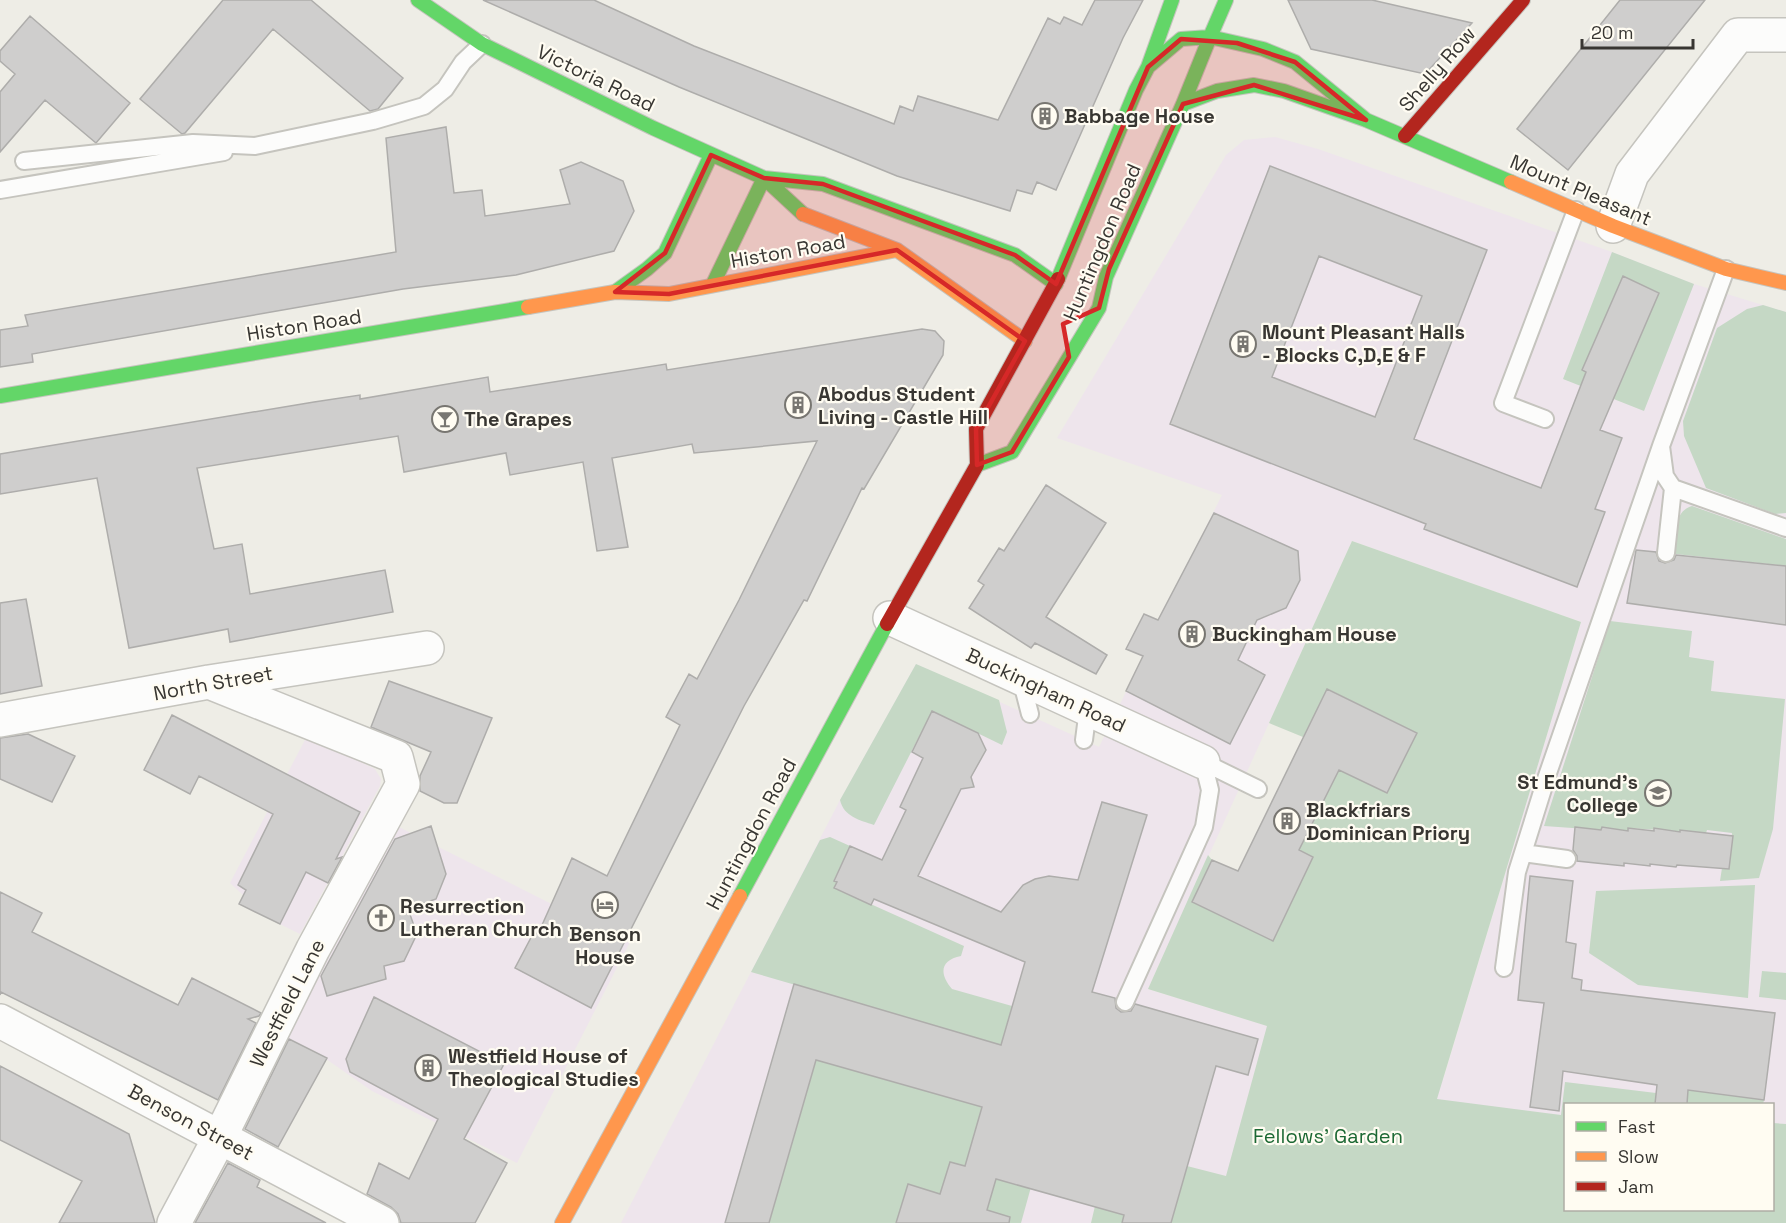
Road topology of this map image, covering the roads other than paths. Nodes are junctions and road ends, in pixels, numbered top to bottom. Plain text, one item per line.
1 (418, 0) edge
2 (1172, 0) edge
3 (1226, 0) edge
4 (1523, 0) edge
5 (1786, 34) edge
6 (1210, 38) junction
7 (482, 44) junction
8 (1148, 67) junction
9 (1184, 104) junction
10 (1366, 120) junction
11 (1404, 136) junction
12 (255, 146) junction
13 (711, 155) junction
14 (24, 161) dead end
15 (764, 178) junction
16 (0, 190) edge
17 (1576, 210) junction
18 (1613, 226) junction
19 (897, 250) junction
20 (1726, 269) junction
21 (1786, 283) edge
22 (714, 284) junction
23 (1056, 284) junction
24 (615, 292) junction
25 (1060, 304) dead end
26 (1099, 308) junction
27 (1081, 316) dead end
28 (1044, 332) dead end
29 (1065, 335) dead end
30 (1025, 341) junction
31 (1069, 357) junction
32 (0, 396) edge
33 (1545, 419) dead end
34 (1661, 446) junction
35 (977, 465) junction
36 (1673, 488) junction
37 (1786, 528) edge
38 (1666, 553) dead end
39 (890, 618) junction
40 (427, 648) dead end
41 (1021, 679) junction
42 (209, 682) junction
43 (1030, 714) dead end
44 (0, 720) edge
45 (1203, 762) junction
46 (1258, 789) dead end
47 (1523, 853) junction
48 (1567, 859) dead end
49 (1504, 968) dead end
50 (1125, 1002) dead end
51 (0, 1021) edge
52 (220, 1137) junction
53 (174, 1223) edge
54 (382, 1223) edge
55 (562, 1223) edge

1 - 7 main road, Victoria Road
2 - 8 main road, Huntingdon Road
3 - 6 main road, Huntingdon Road
4 - 11 main road, Shelly Row
5 - 18 street
6 - 8 main road, Mount Pleasant
6 - 9 main road, Huntingdon Road
6 - 10 main road, Mount Pleasant
7 - 12 lane
7 - 13 main road, Victoria Road
8 - 23 main road, Huntingdon Road
9 - 10 main road, Mount Pleasant
9 - 26 main road, Huntingdon Road
10 - 11 main road, Mount Pleasant
11 - 17 main road, Mount Pleasant
12 - 14 lane
12 - 16 lane
13 - 15 main road, Victoria Road
13 - 24 main road, Histon Road
15 - 19 main road, Victoria Road
15 - 22 main road
15 - 23 main road, Victoria Road
17 - 18 main road, Mount Pleasant
17 - 33 lane
18 - 20 main road, Mount Pleasant
19 - 22 main road, Histon Road
19 - 30 main road, Victoria Road
20 - 21 main road, Mount Pleasant
20 - 34 lane
22 - 24 main road, Histon Road
23 - 25 main road
23 - 30 main road, Huntingdon Road
24 - 32 main road, Histon Road
26 - 27 main road
26 - 31 main road, Huntingdon Road
28 - 30 main road
29 - 31 main road
30 - 35 main road, Huntingdon Road
31 - 35 main road, Huntingdon Road
34 - 36 lane
34 - 47 lane
35 - 39 main road, Huntingdon Road
36 - 37 lane
36 - 38 lane
39 - 41 street, Buckingham Road
39 - 55 main road, Huntingdon Road
40 - 42 street, North Street
41 - 43 lane
41 - 45 street, Buckingham Road
42 - 44 street, North Street
42 - 52 street, Westfield Lane
45 - 46 lane
45 - 50 lane
47 - 48 lane
47 - 49 lane
51 - 52 street, Benson Street
52 - 53 street, Westfield Lane
52 - 54 street, Benson Street

